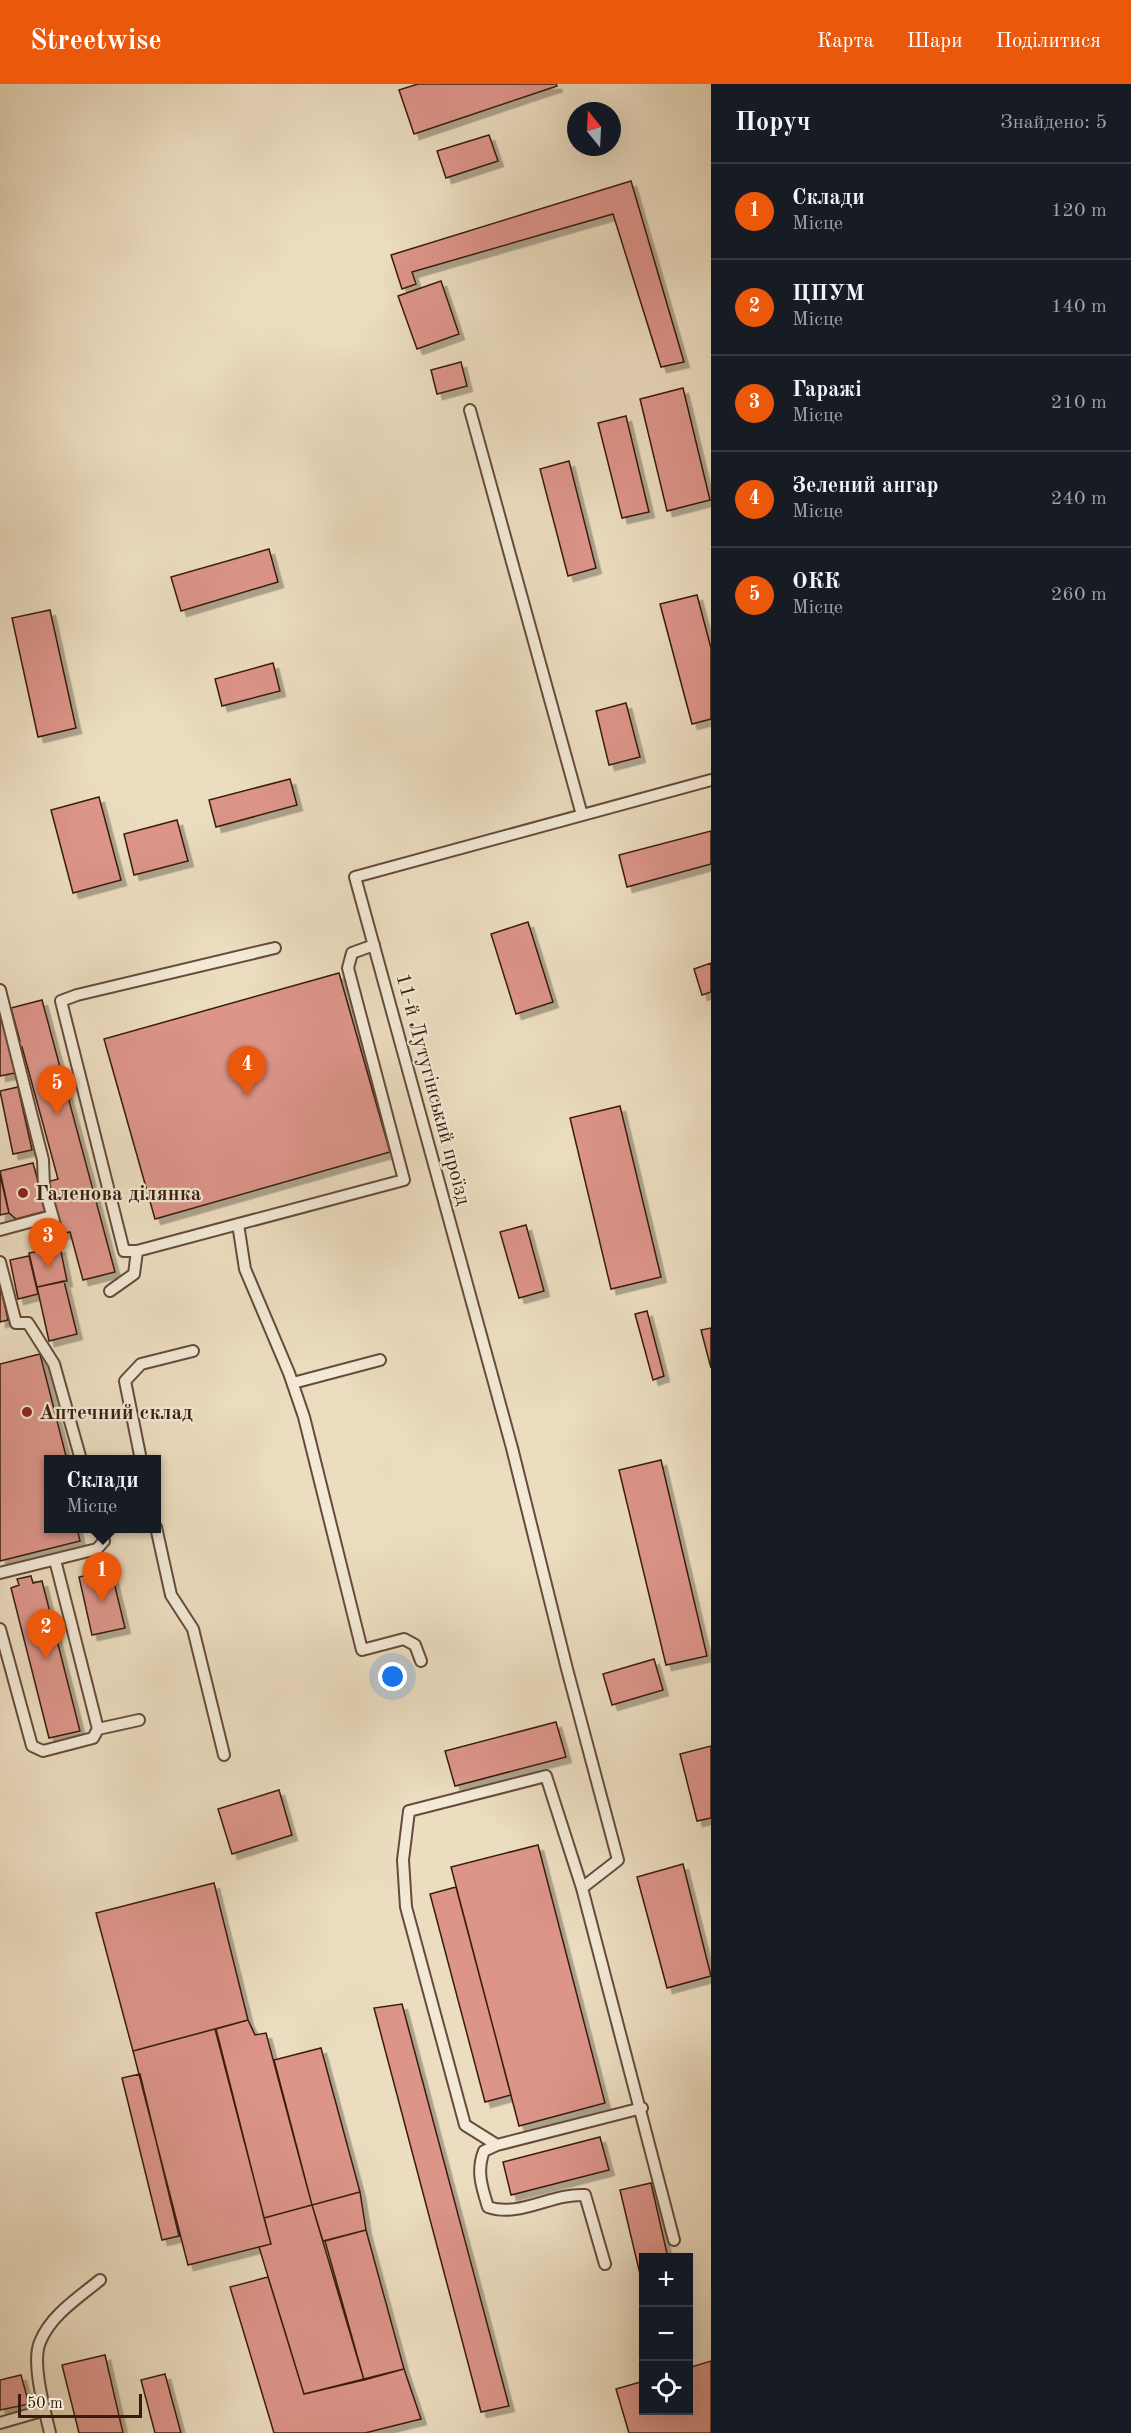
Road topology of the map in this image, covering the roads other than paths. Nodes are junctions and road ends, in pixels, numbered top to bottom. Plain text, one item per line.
1 (470, 410) dead end
2 (711, 780) edge
3 (582, 815) junction
4 (374, 945) junction
5 (275, 948) dead end
6 (0, 990) edge
7 (52, 1216) junction
8 (238, 1224) junction
9 (0, 1230) edge
10 (59, 1239) dead end
11 (137, 1251) junction
12 (0, 1262) edge
13 (110, 1291) dead end
14 (193, 1352) dead end
15 (380, 1360) dead end
16 (293, 1383) junction
17 (80, 1455) edge
18 (140, 1455) edge
19 (102, 1533) edge
20 (157, 1533) edge
21 (55, 1560) junction
22 (0, 1573) edge
23 (0, 1629) edge
24 (421, 1661) dead end
25 (139, 1720) dead end
26 (98, 1729) junction
27 (224, 1755) dead end
28 (582, 1888) junction
29 (642, 2108) junction
30 (497, 2145) junction
31 (674, 2240) dead end
32 (605, 2264) dead end
33 (100, 2280) dead end
34 (45, 2410) junction
35 (0, 2423) edge
36 (51, 2433) edge

1 - 3 lane
2 - 3 lane, 11-й Лутугінський проїзд
3 - 4 lane, 11-й Лутугінський проїзд
4 - 8 lane
4 - 28 lane, 11-й Лутугінський проїзд
5 - 11 lane
6 - 7 lane
7 - 9 lane
7 - 10 lane
8 - 11 lane
8 - 16 lane
11 - 13 lane
12 - 17 lane
14 - 18 lane
15 - 16 lane
16 - 24 lane
19 - 21 lane
20 - 27 lane
21 - 22 lane
21 - 26 lane
23 - 26 lane
25 - 26 lane
28 - 29 lane
28 - 30 lane
29 - 30 lane
29 - 31 lane
30 - 32 lane
33 - 34 lane
34 - 35 lane
34 - 36 lane

